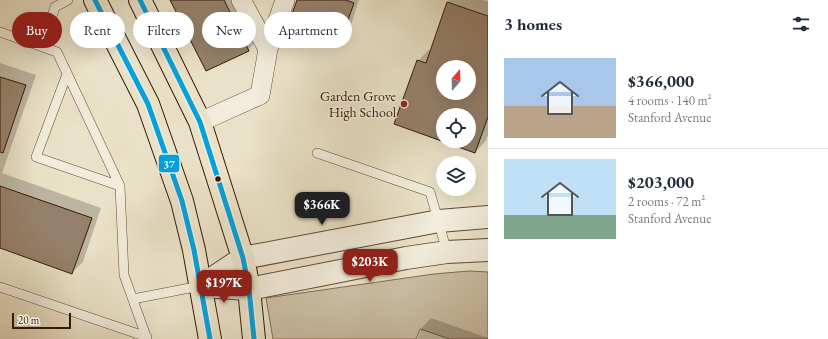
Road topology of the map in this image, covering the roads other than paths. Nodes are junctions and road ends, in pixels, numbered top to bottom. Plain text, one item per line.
1 (68, 0) edge
2 (94, 0) edge
3 (140, 0) edge
4 (241, 0) edge
5 (285, 0) edge
6 (53, 12) edge
7 (0, 32) edge
8 (12, 36) edge
9 (45, 48) edge
10 (268, 49) junction
11 (67, 74) junction
12 (200, 122) junction
13 (317, 153) dead end
14 (120, 186) junction
15 (488, 217) edge
16 (439, 221) junction
17 (488, 250) edge
18 (447, 252) junction
19 (242, 258) junction
20 (200, 286) junction
21 (0, 287) edge
22 (249, 289) junction
23 (133, 299) junction
24 (147, 338) edge
25 (210, 339) edge
26 (254, 339) edge

1 - 6 lane
2 - 20 main road
3 - 12 main road
4 - 10 street
5 - 10 street
7 - 8 lane
9 - 11 lane
10 - 12 street
11 - 14 lane
11 - 14 lane
12 - 19 main road
13 - 16 lane
14 - 23 lane
15 - 16 street
16 - 18 lane
16 - 19 street
17 - 18 street
18 - 22 street
19 - 20 street
19 - 22 main road
20 - 22 street
20 - 23 lane
20 - 25 main road
21 - 24 lane
22 - 26 main road
23 - 24 lane

